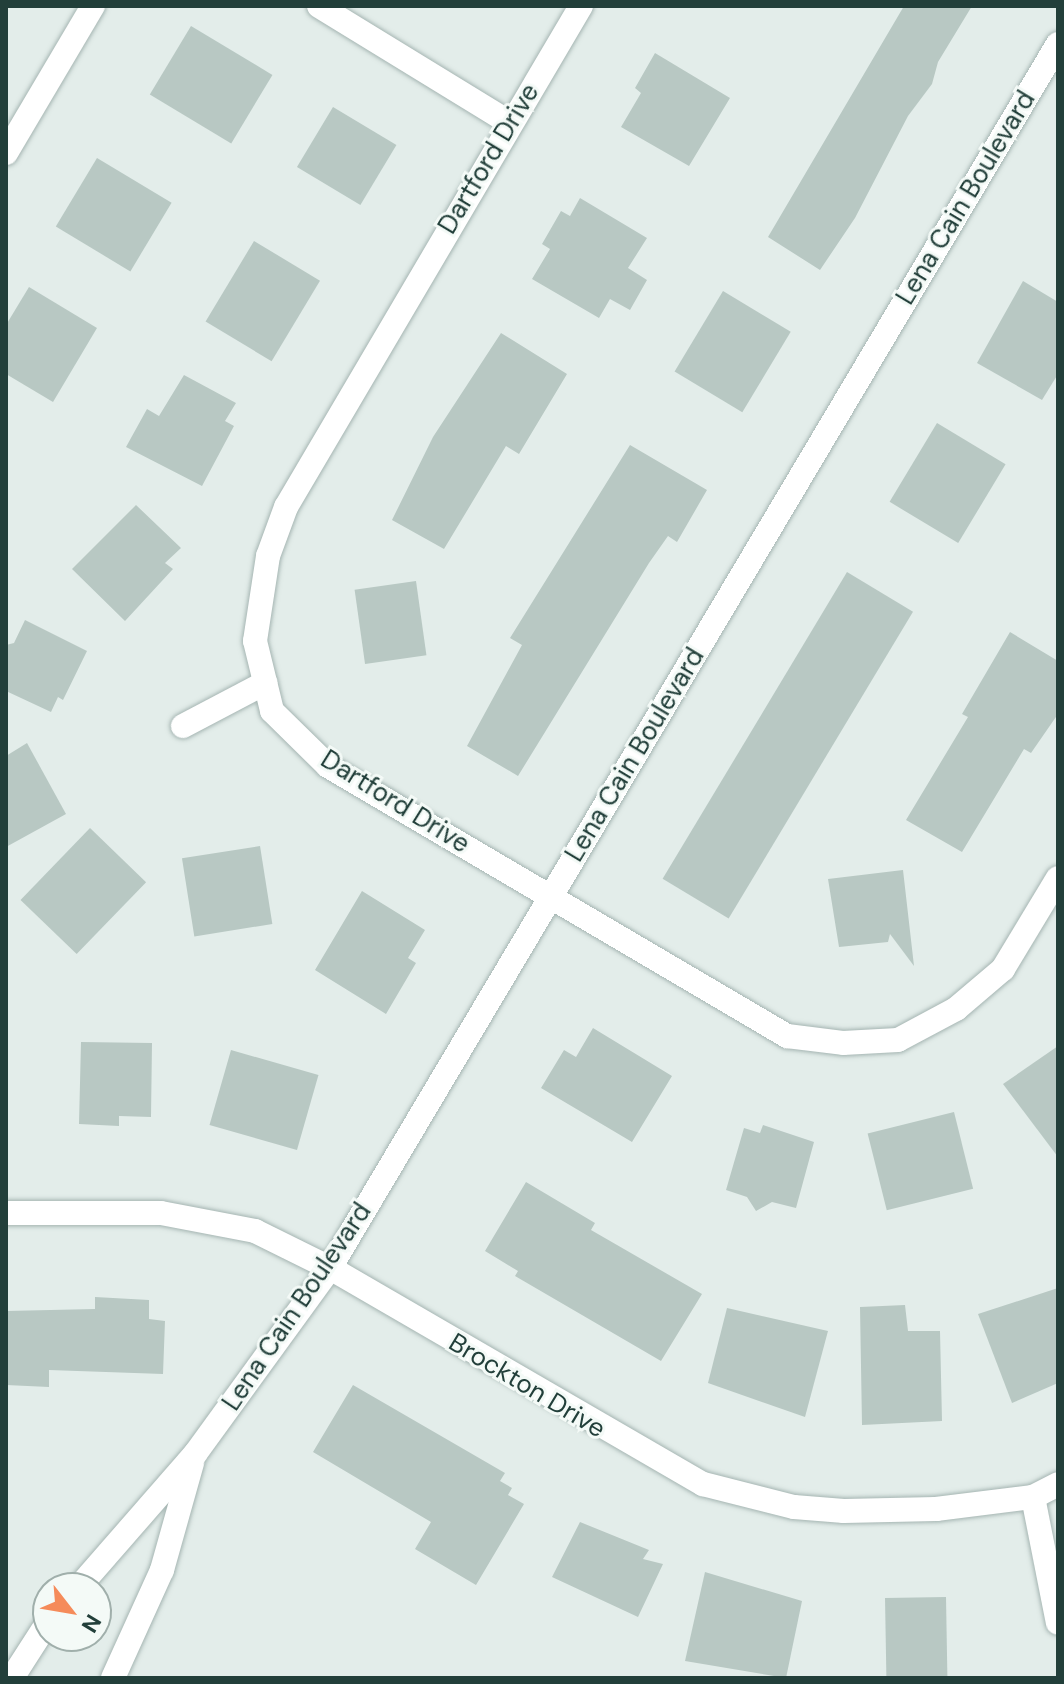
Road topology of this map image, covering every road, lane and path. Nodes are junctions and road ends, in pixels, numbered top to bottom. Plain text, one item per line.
1 (93, 6) edge
2 (319, 6) edge
3 (581, 6) edge
4 (1058, 44) edge
5 (510, 123) junction
6 (6, 153) edge
7 (265, 683) junction
8 (183, 726) dead end
9 (1058, 878) edge
10 (550, 897) junction
11 (6, 1213) edge
12 (330, 1268) junction
13 (195, 1454) junction
14 (1058, 1484) edge
15 (1033, 1497) junction
16 (92, 1572) edge
17 (1058, 1623) edge
18 (32, 1647) edge
19 (12, 1678) edge
20 (113, 1678) edge

1 - 6 street
2 - 5 street
3 - 5 street, Dartford Drive
4 - 10 street, Lena Cain Boulevard
5 - 7 street, Dartford Drive
7 - 8 street
7 - 10 street, Dartford Drive
9 - 10 street, Dartford Drive
10 - 12 street, Lena Cain Boulevard
11 - 12 street, Brockton Drive
12 - 13 street, Lena Cain Boulevard
12 - 15 street, Brockton Drive
13 - 16 street, Lena Cain Boulevard
13 - 20 street, Lena Cain Boulevard
14 - 15 street, Brockton Drive
15 - 17 street
18 - 19 street

